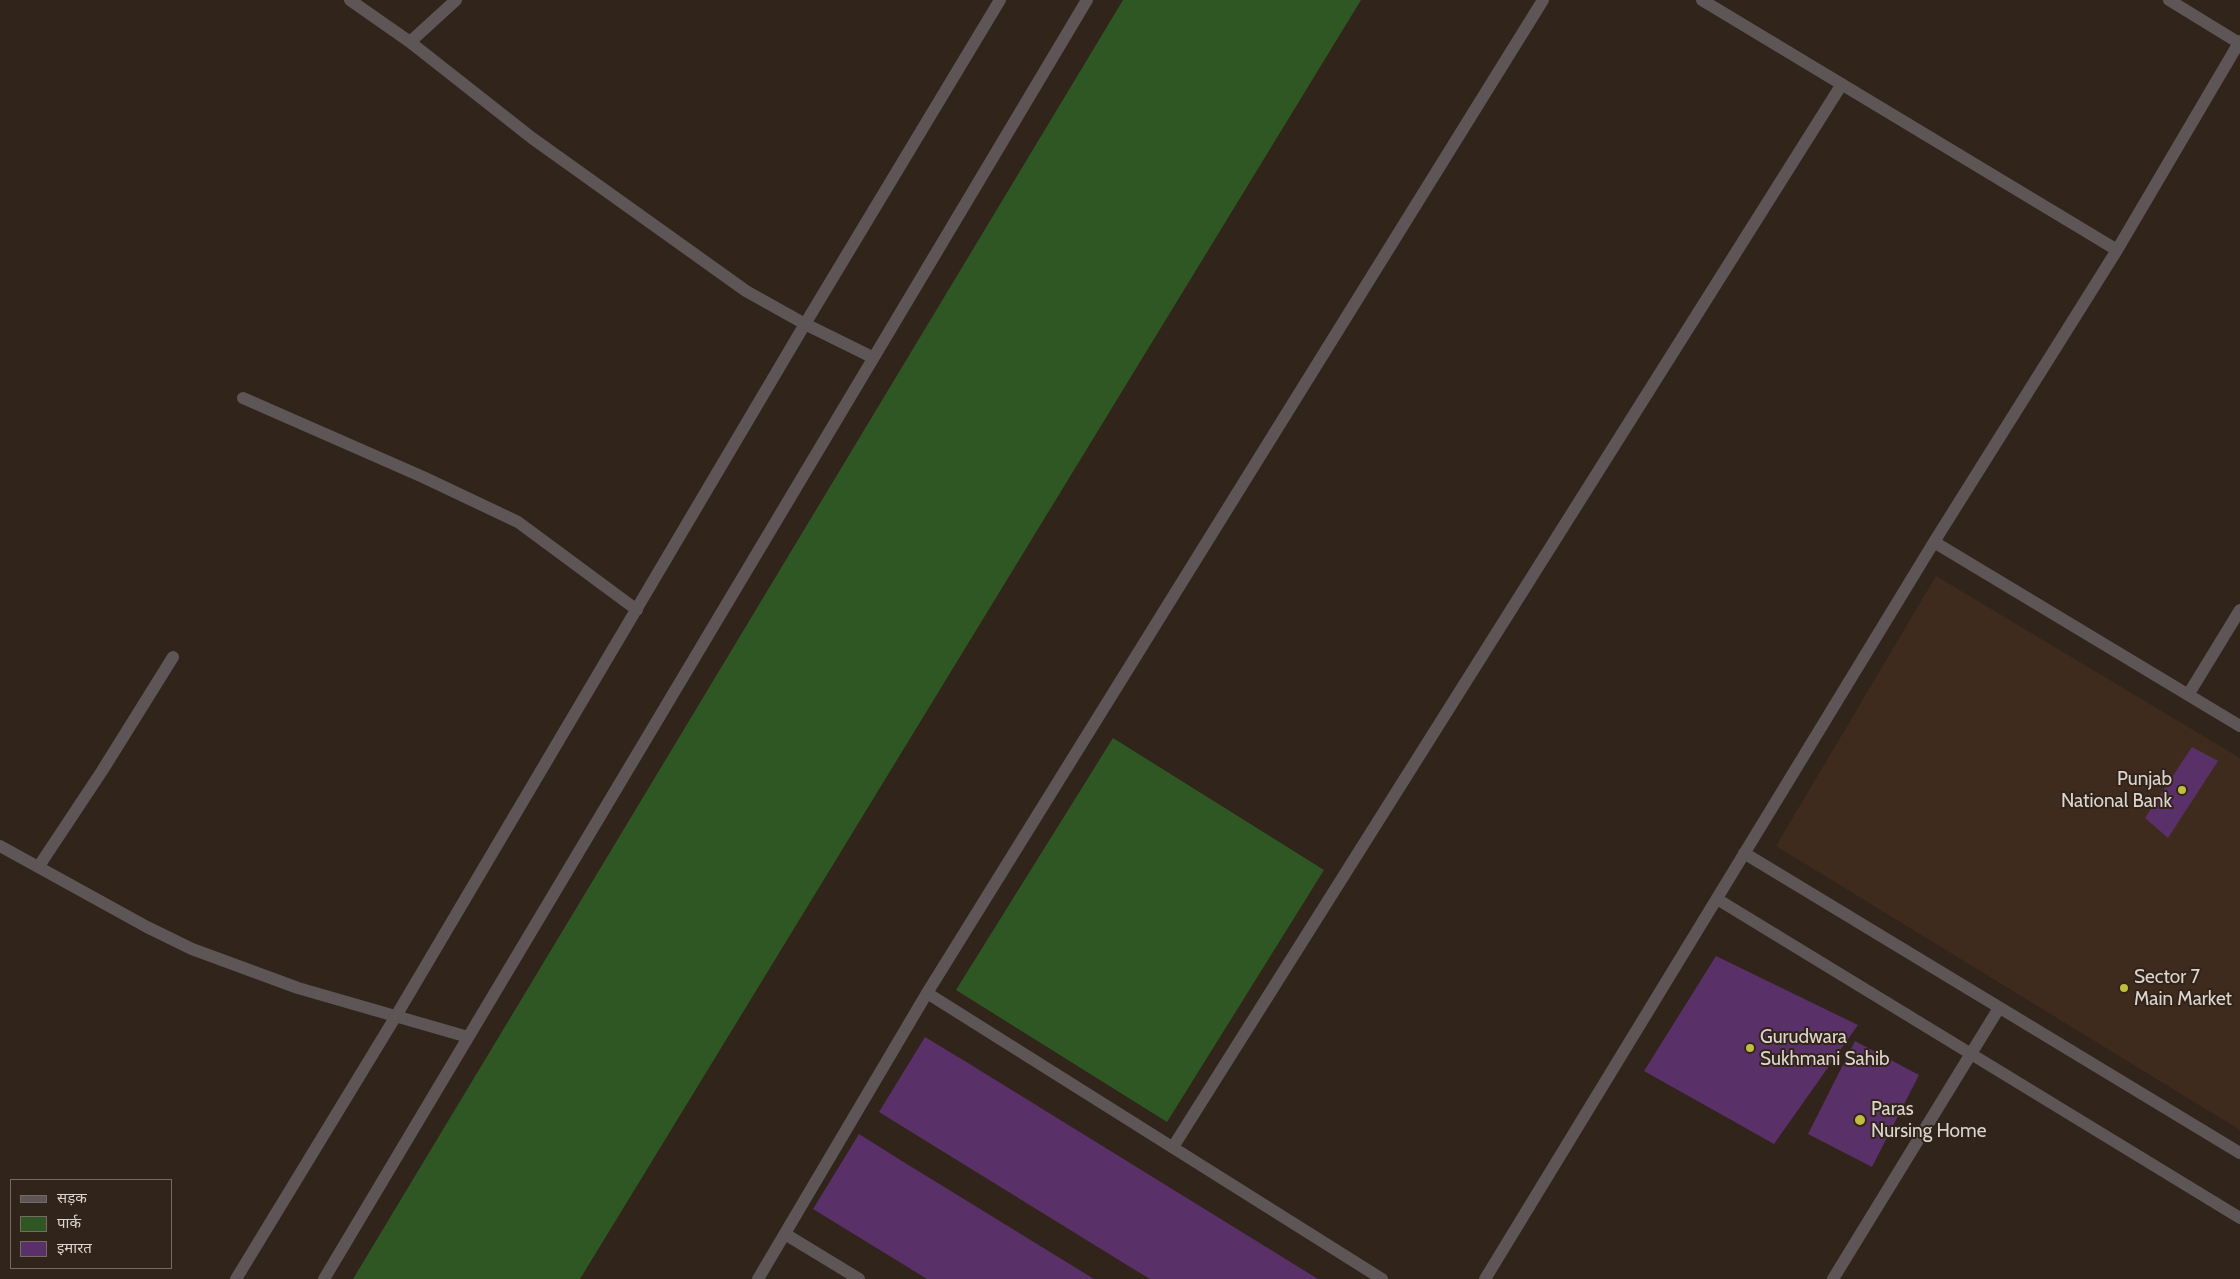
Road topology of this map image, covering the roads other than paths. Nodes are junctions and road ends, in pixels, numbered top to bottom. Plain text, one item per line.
1 (350, 0) edge
2 (456, 0) edge
3 (1000, 0) edge
4 (1087, 0) edge
5 (1543, 0) edge
6 (1702, 0) edge
7 (2169, 0) edge
8 (410, 42) junction
9 (2240, 42) edge
10 (1842, 84) junction
11 (2117, 250) junction
12 (805, 324) junction
13 (872, 357) junction
14 (243, 398) dead end
15 (1934, 542) junction
16 (636, 610) junction
17 (2240, 610) edge
18 (173, 657) dead end
19 (2188, 695) junction
20 (2240, 726) edge
21 (0, 846) edge
22 (1744, 854) junction
23 (39, 866) junction
24 (1717, 899) junction
25 (927, 993) junction
26 (1999, 1008) junction
27 (396, 1016) junction
28 (468, 1037) junction
29 (1971, 1054) junction
30 (1173, 1147) junction
31 (2240, 1153) edge
32 (2240, 1218) edge
33 (785, 1234) junction
34 (236, 1279) edge
35 (324, 1279) edge
36 (758, 1279) edge
37 (859, 1279) edge
38 (1382, 1279) edge
39 (1485, 1279) edge
40 (1833, 1279) edge

1 - 8 street
2 - 8 street
3 - 12 street
4 - 13 street
5 - 25 street
6 - 10 street
7 - 9 street
8 - 12 street
9 - 11 street
10 - 11 street
10 - 30 street
11 - 15 street
12 - 13 street
12 - 16 street
13 - 28 street
14 - 16 street
15 - 19 street
15 - 22 street
16 - 27 street
17 - 19 street
18 - 23 street
19 - 20 street
21 - 23 street
22 - 24 street
22 - 26 street
23 - 27 street
24 - 29 street
24 - 39 street
25 - 30 street
25 - 33 street
26 - 29 street
26 - 31 street
27 - 28 street
27 - 34 street
28 - 35 street
29 - 32 street
29 - 40 street
30 - 38 street
33 - 36 street
33 - 37 street

